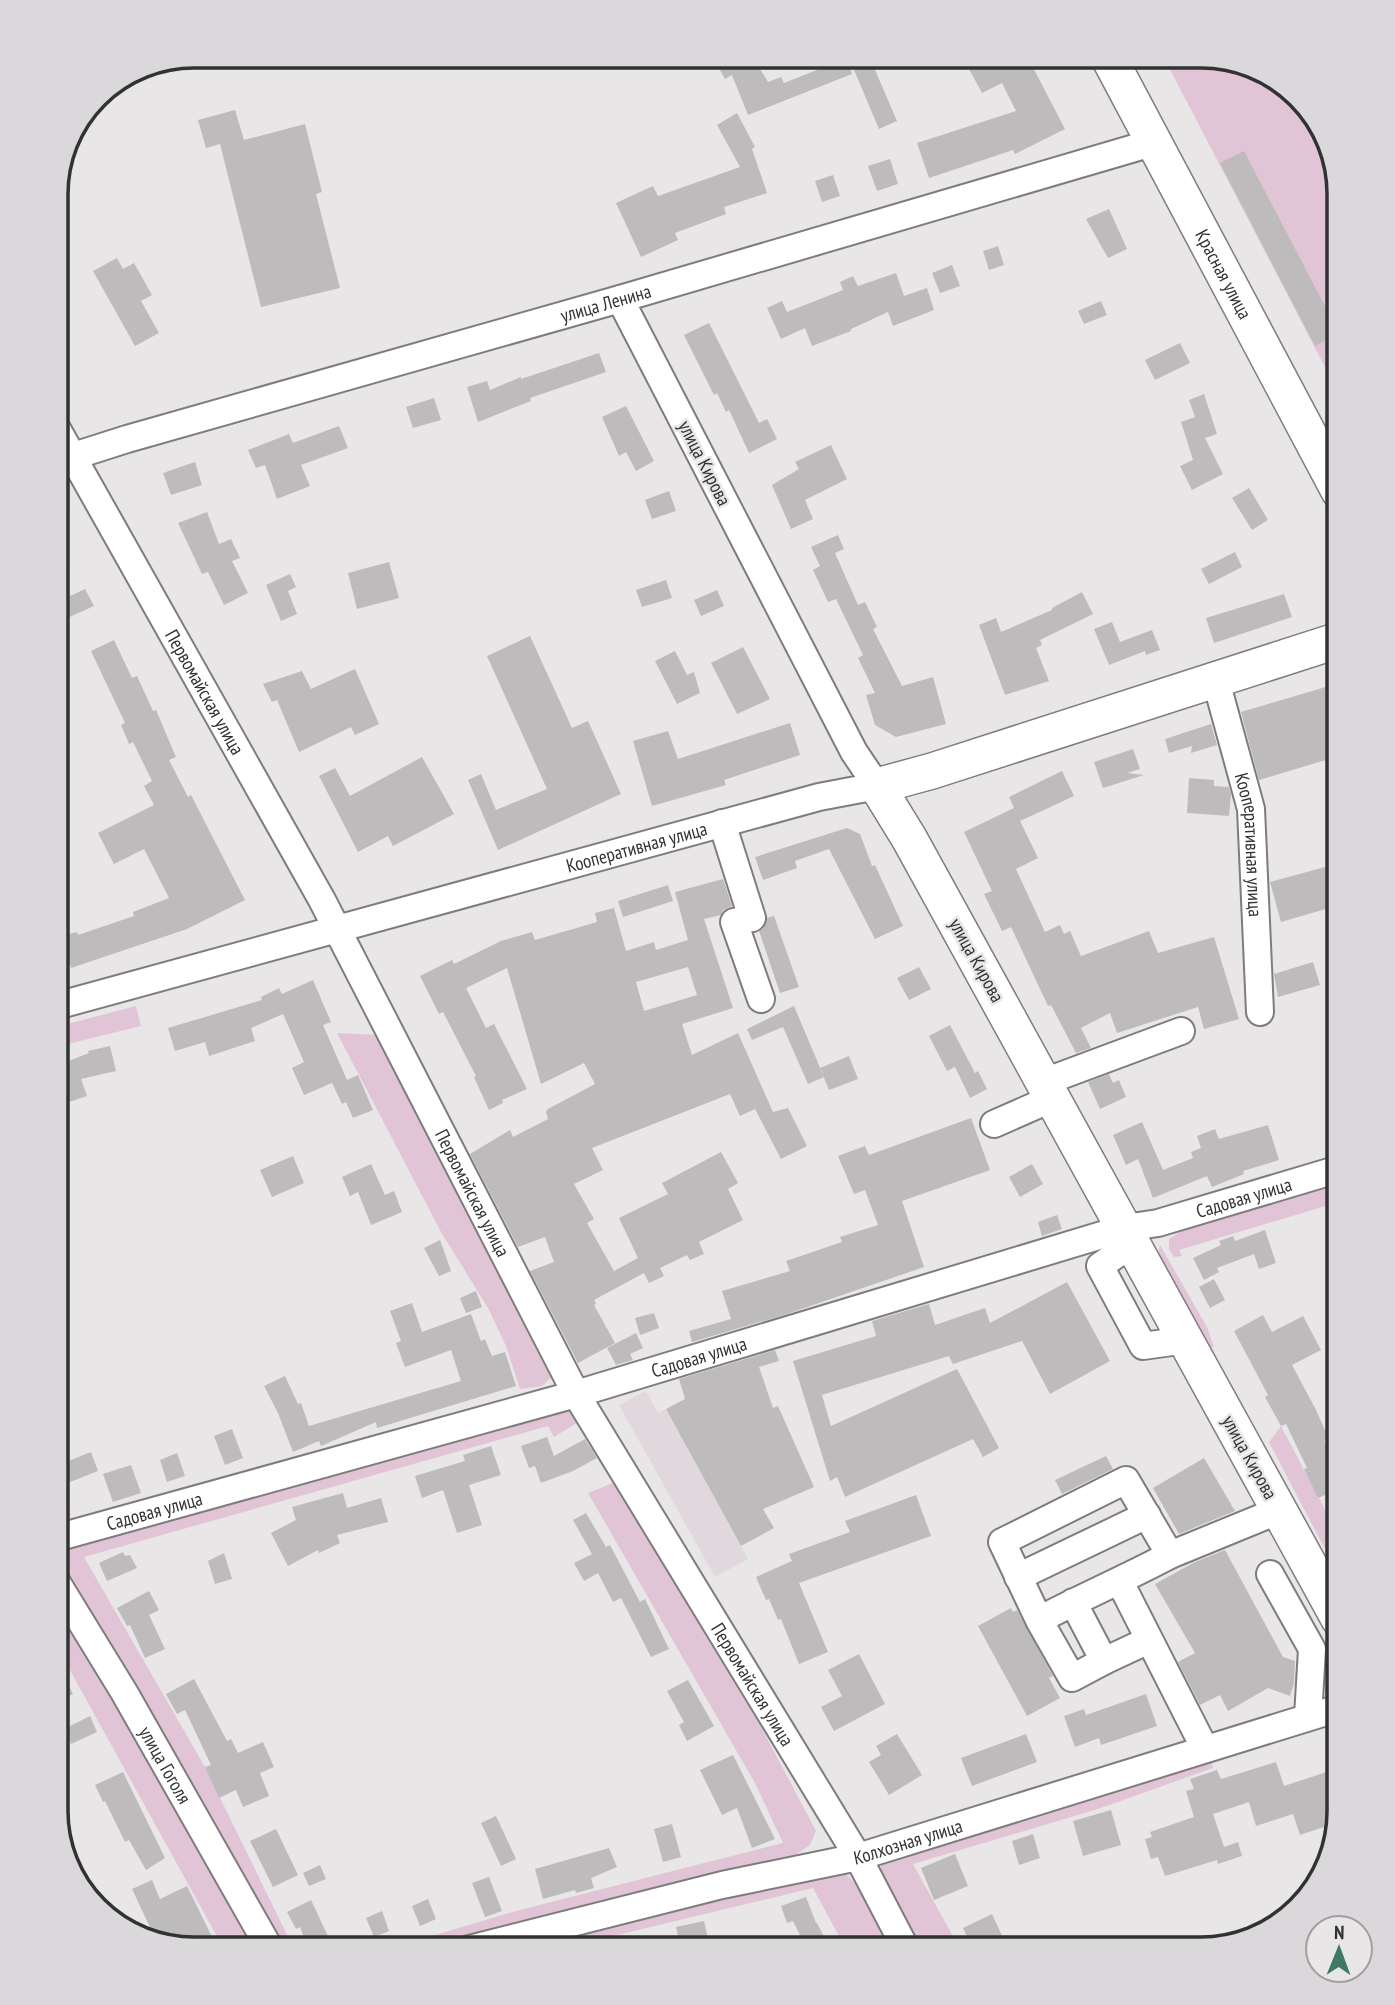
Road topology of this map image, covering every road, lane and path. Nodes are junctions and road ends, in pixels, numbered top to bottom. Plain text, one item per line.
1 (1115, 69) edge
2 (1155, 142) junction
3 (620, 299) junction
4 (69, 457) edge
5 (69, 466) edge
6 (1327, 468) edge
7 (1327, 644) edge
8 (1216, 681) junction
9 (877, 786) junction
10 (722, 823) junction
11 (337, 929) junction
12 (761, 999) dead end
13 (68, 1003) edge
14 (1260, 1012) dead end
15 (1181, 1031) dead end
16 (1049, 1090) junction
17 (994, 1124) dead end
18 (1327, 1172) edge
19 (1129, 1235) junction
20 (576, 1394) junction
21 (1280, 1510) junction
22 (1147, 1515) junction
23 (68, 1535) edge
24 (1170, 1555) junction
25 (1270, 1574) dead end
26 (1018, 1577) junction
27 (1120, 1582) junction
28 (1327, 1597) edge
29 (68, 1601) edge
30 (1073, 1602) junction
31 (1039, 1620) junction
32 (1149, 1640) junction
33 (1104, 1661) junction
34 (1327, 1711) edge
35 (1308, 1717) junction
36 (1205, 1749) junction
37 (858, 1857) junction
38 (264, 1936) edge
39 (519, 1936) edge
40 (900, 1937) edge

1 - 2 main road, Красная улица
2 - 3 street, улица Ленина
2 - 6 main road, Красная улица
3 - 4 street, улица Ленина
3 - 9 street, улица Кирова
5 - 11 street, Первомайская улица
7 - 8 main road, Кооперативная улица
8 - 9 main road, Кооперативная улица
8 - 14 street, Кооперативная улица
9 - 10 street, Кооперативная улица
9 - 16 main road, улица Кирова
10 - 11 street, Кооперативная улица
10 - 12 street
11 - 13 street, Кооперативная улица
11 - 20 street, Первомайская улица
15 - 16 street
16 - 17 street
16 - 19 main road, улица Кирова
18 - 19 street, Садовая улица
19 - 20 street, Садовая улица
19 - 21 main road, улица Кирова
20 - 23 street, Садовая улица
20 - 37 street, Первомайская улица
21 - 24 street
21 - 28 main road, улица Кирова
22 - 24 street
22 - 26 street
22 - 26 street
24 - 27 street
25 - 35 street
26 - 31 street
27 - 30 street
27 - 32 street
29 - 38 street, улица Гоголя
30 - 31 street
30 - 33 street
31 - 33 street
32 - 33 street
32 - 36 street
34 - 35 street, Колхозная улица
35 - 36 street, Колхозная улица
36 - 37 street, Колхозная улица
37 - 39 street, Колхозная улица
37 - 40 street, Первомайская улица

